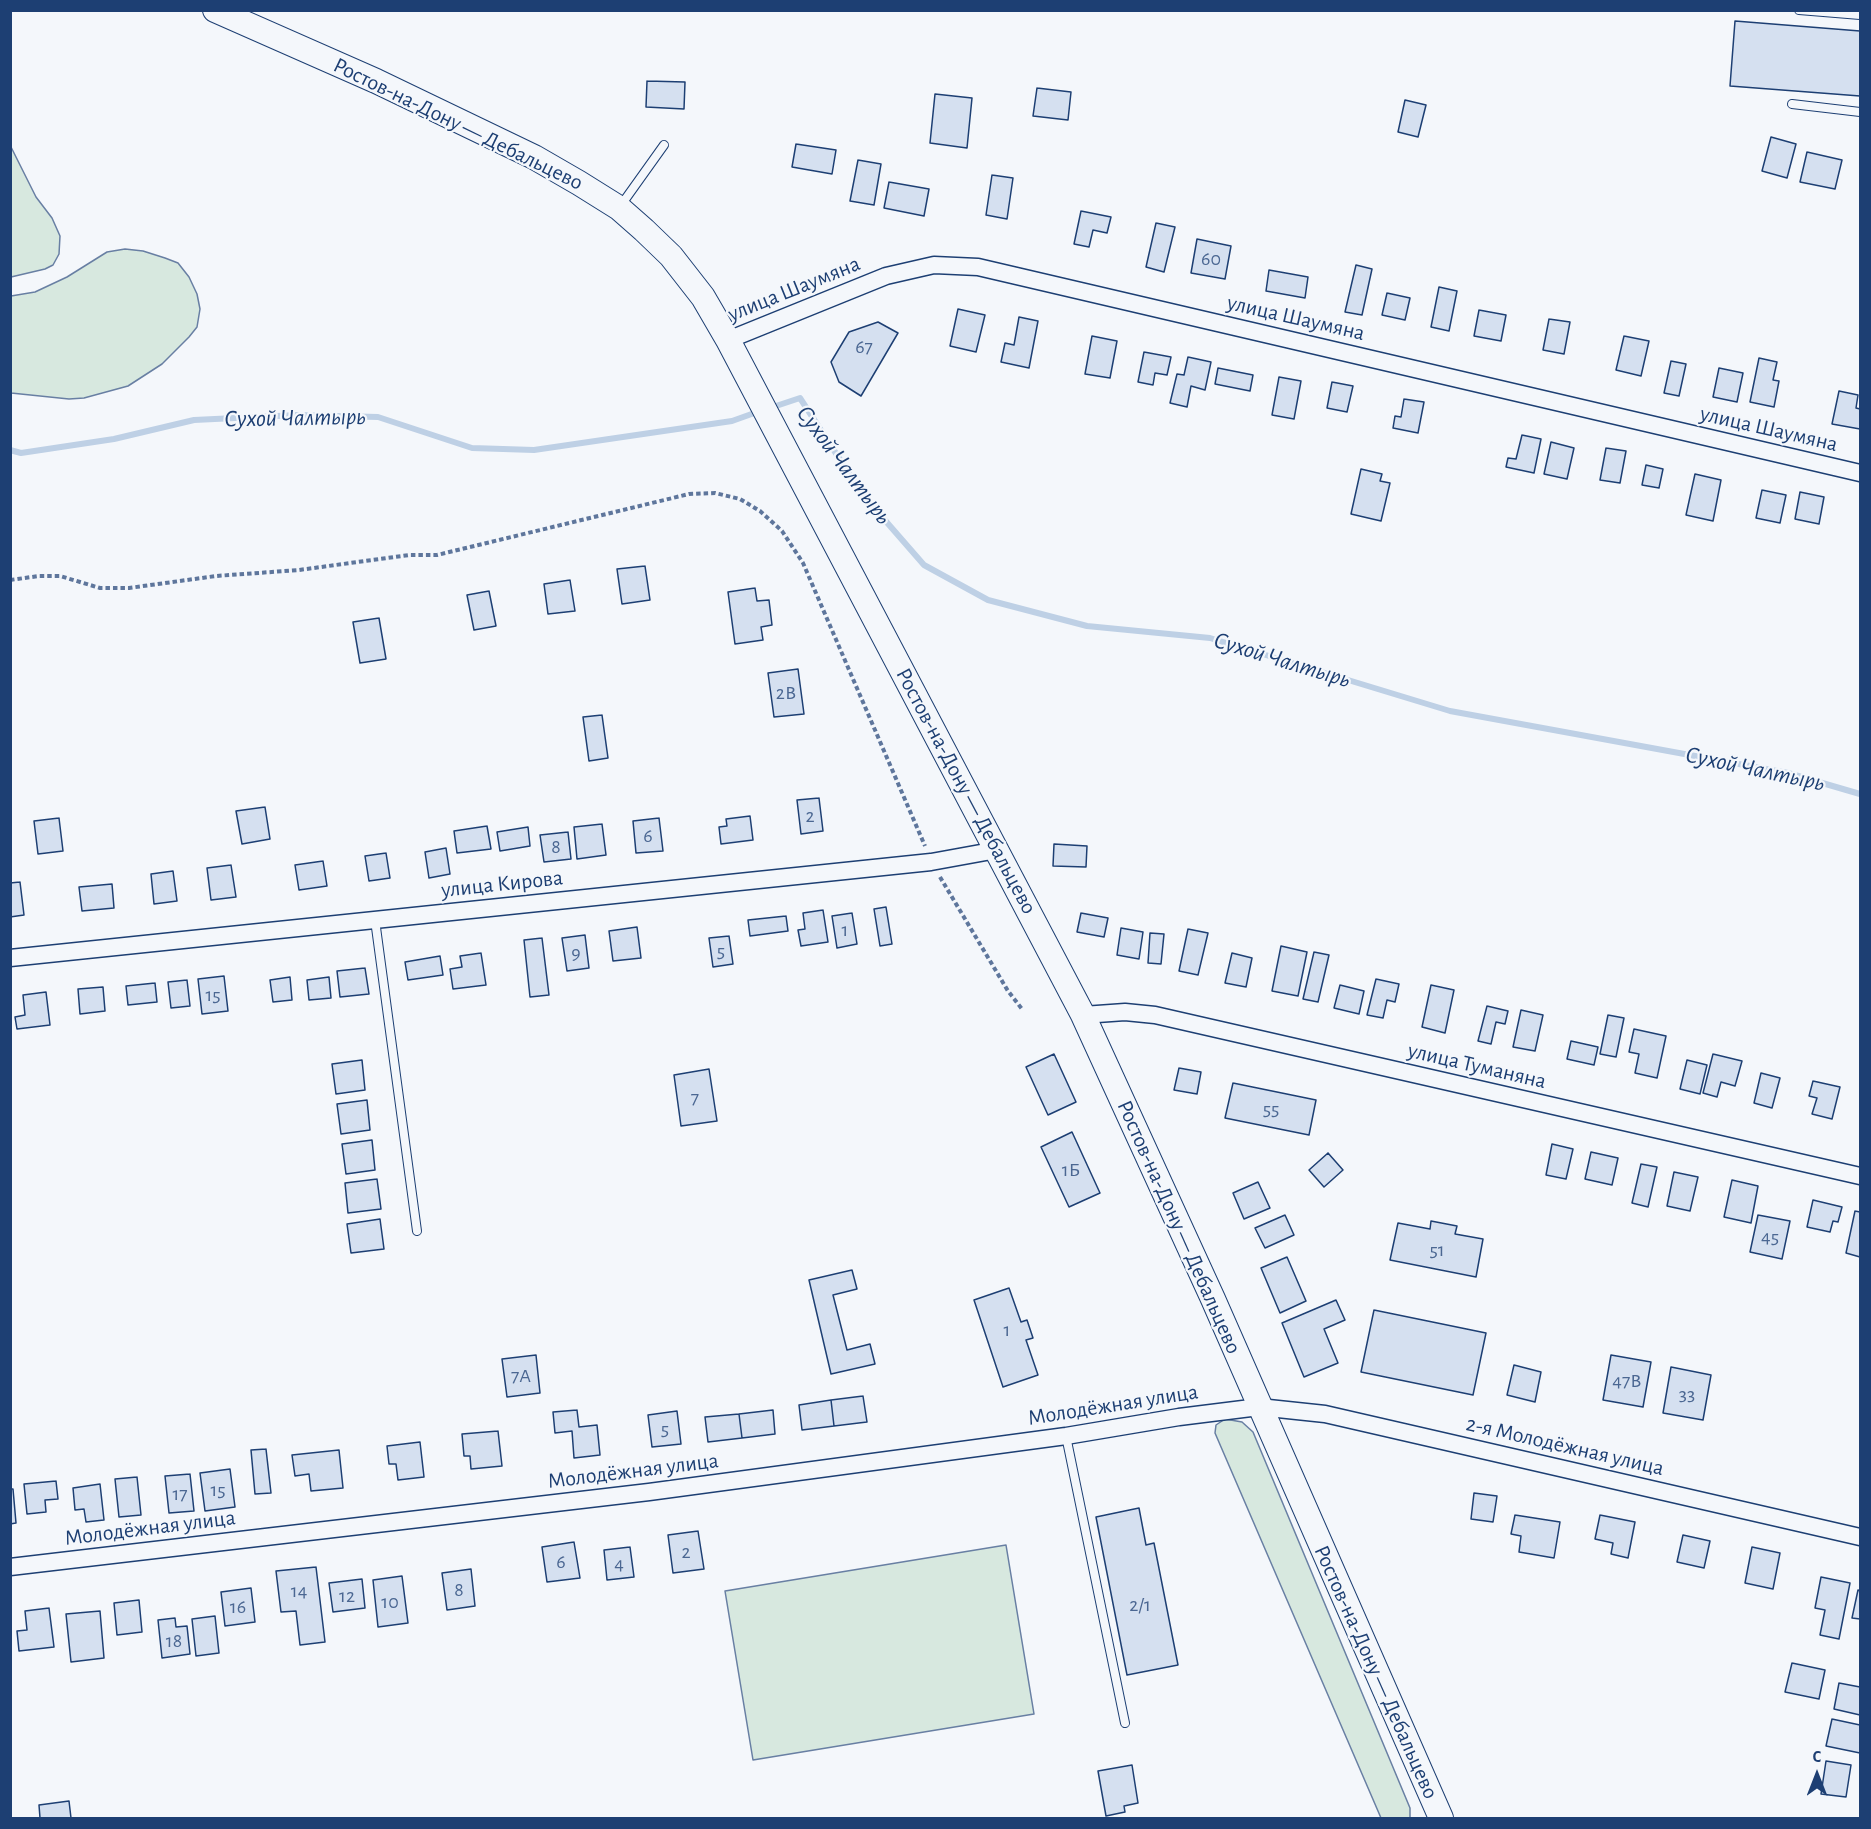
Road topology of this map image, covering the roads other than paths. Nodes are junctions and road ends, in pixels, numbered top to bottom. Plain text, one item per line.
1 (215, 10) edge
2 (1799, 10) edge
3 (1860, 15) edge
4 (1792, 104) dead end
5 (1860, 112) edge
6 (664, 145) dead end
7 (619, 208) junction
8 (728, 340) junction
9 (1860, 473) edge
10 (998, 850) junction
11 (375, 920) junction
12 (10, 958) edge
13 (1083, 1014) junction
14 (1860, 1176) edge
15 (417, 1231) dead end
16 (1259, 1407) junction
17 (1066, 1436) junction
18 (1860, 1537) edge
19 (10, 1567) edge
20 (1125, 1723) dead end
21 (1441, 1818) edge

1 - 7 street, Ростов-на-Дону — Дебальцево
2 - 3 lane
4 - 5 lane
6 - 7 lane
7 - 8 street, Ростов-на-Дону — Дебальцево
8 - 9 street, улица Шаумяна
8 - 10 street, Ростов-на-Дону — Дебальцево
10 - 11 street, улица Кирова
10 - 13 street, Ростов-на-Дону — Дебальцево
11 - 12 street, улица Кирова
11 - 15 lane
13 - 14 street, улица Туманяна
13 - 16 street, Ростов-на-Дону — Дебальцево
16 - 17 street, Молодёжная улица
16 - 18 street, 2-я Молодёжная улица
16 - 21 street, Ростов-на-Дону — Дебальцево
17 - 19 street, Молодёжная улица
17 - 20 lane

